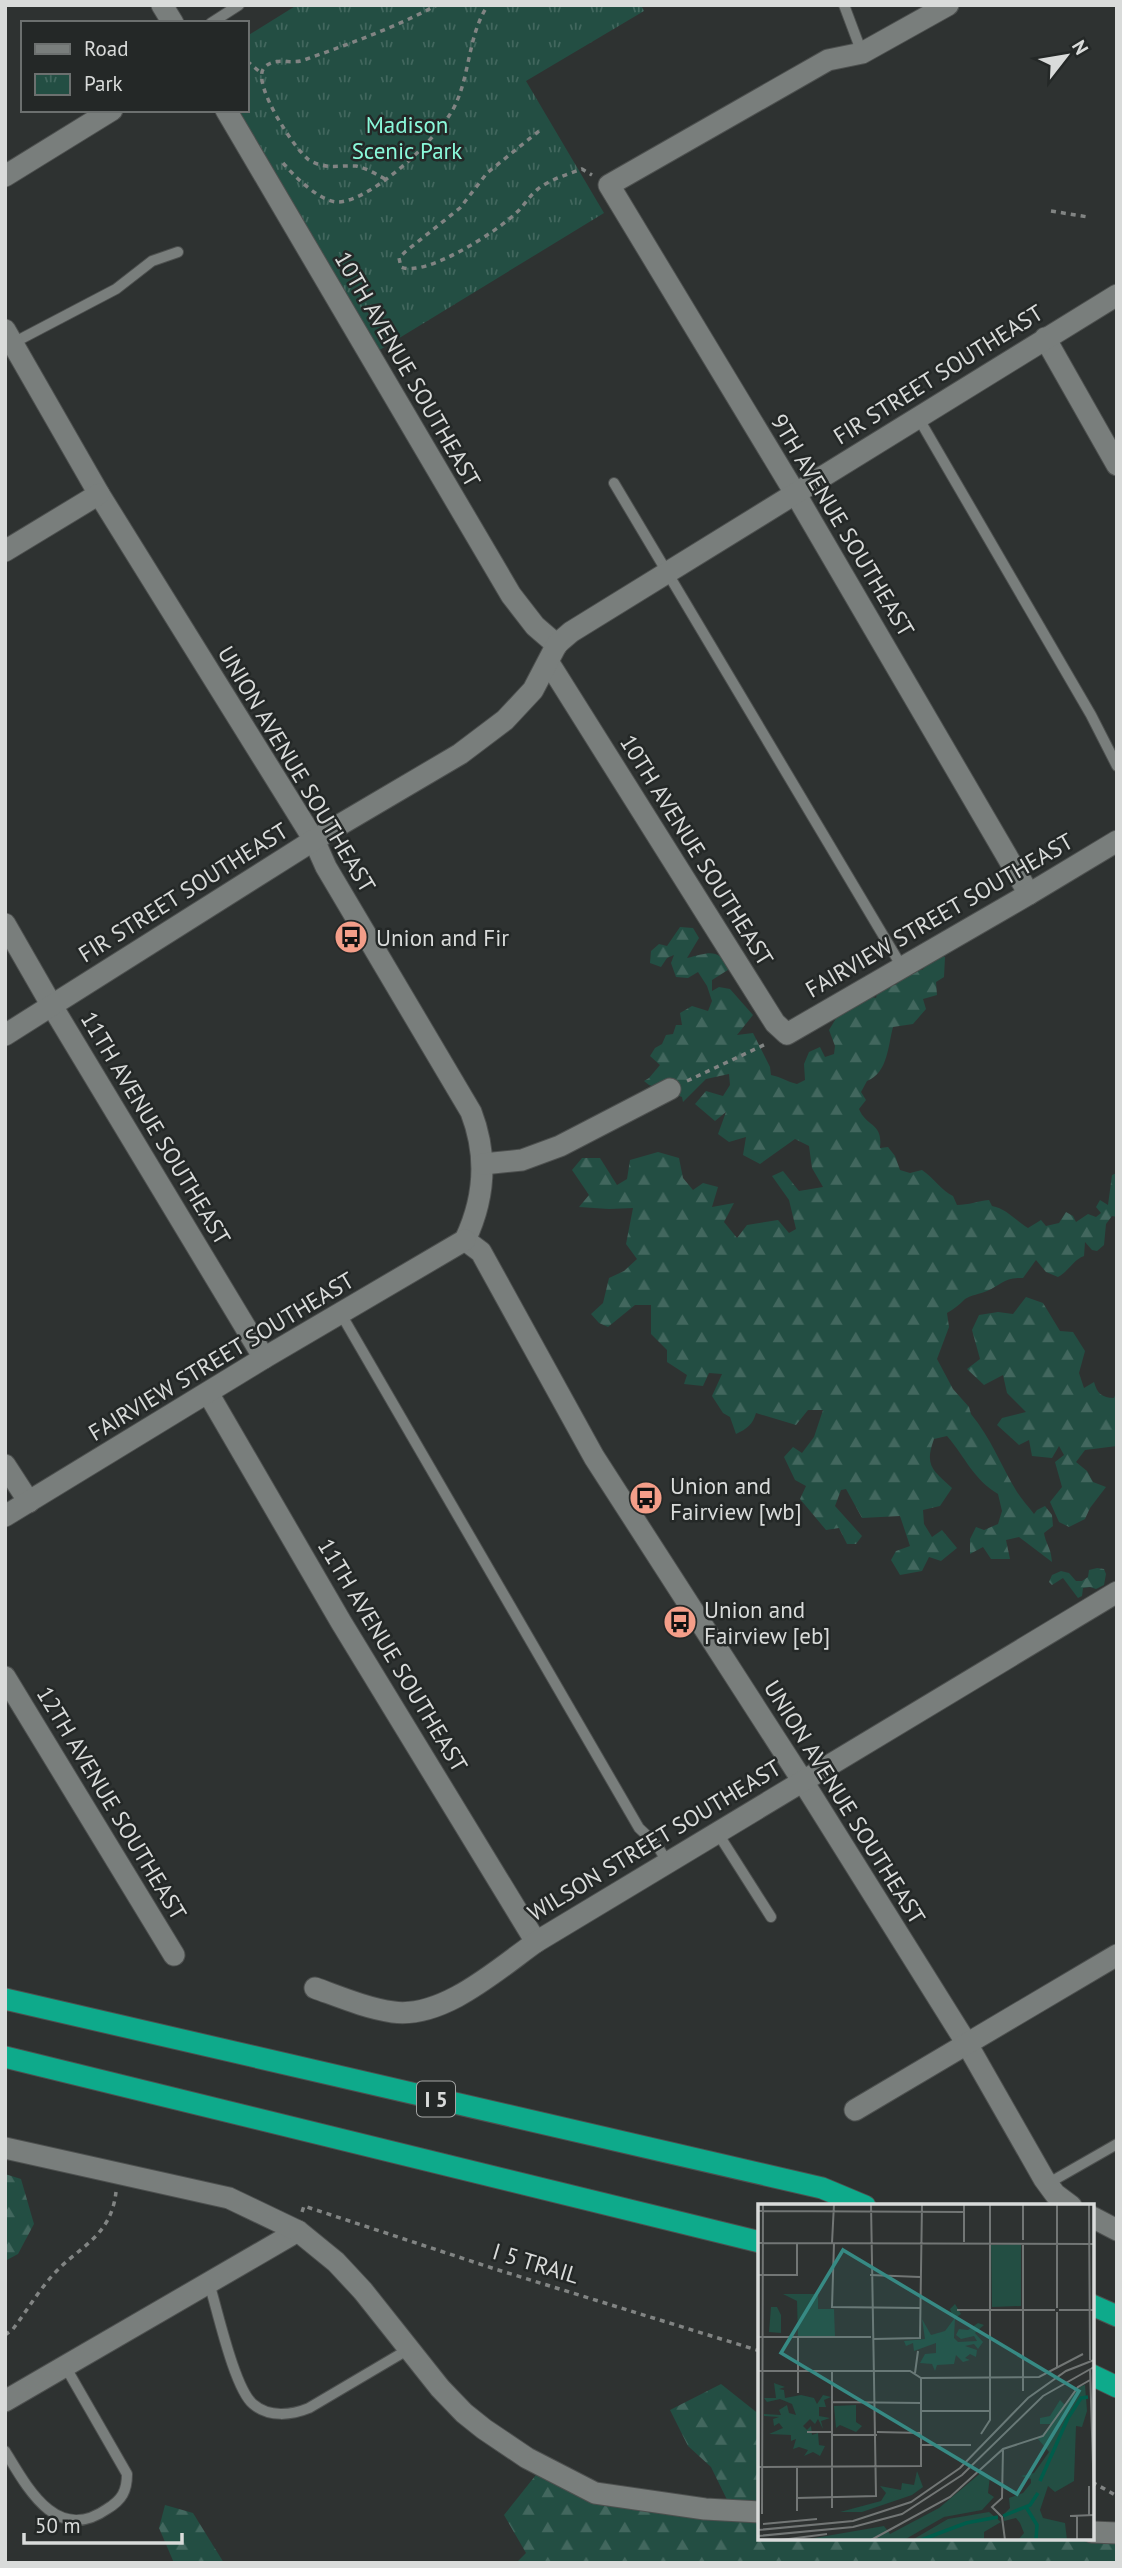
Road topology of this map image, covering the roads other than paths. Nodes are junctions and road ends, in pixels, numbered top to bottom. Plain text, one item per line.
1 (162, 5) edge
2 (239, 5) edge
3 (844, 5) edge
4 (948, 5) edge
5 (172, 21) edge
6 (214, 21) edge
7 (862, 53) junction
8 (109, 112) edge
9 (227, 112) edge
10 (5, 176) edge
11 (178, 252) dead end
12 (1117, 295) edge
13 (9, 336) edge
14 (1045, 338) junction
15 (919, 419) junction
16 (1117, 465) edge
17 (614, 483) dead end
18 (795, 493) junction
19 (99, 494) junction
20 (5, 551) edge
21 (667, 571) junction
22 (553, 654) junction
23 (1117, 766) edge
24 (314, 840) junction
25 (1117, 841) edge
26 (1029, 894) junction
27 (5, 923) edge
28 (902, 967) junction
29 (52, 1006) junction
30 (787, 1034) joint
31 (5, 1035) edge
32 (670, 1089) road end
33 (483, 1164) junction
34 (465, 1240) junction
35 (341, 1314) junction
36 (264, 1358) junction
37 (208, 1393) junction
38 (5, 1465) edge
39 (29, 1502) junction
40 (5, 1516) edge
41 (1117, 1592) edge
42 (5, 1678) edge
43 (802, 1780) junction
44 (717, 1832) junction
45 (667, 1862) junction
46 (771, 1917) dead end
47 (536, 1942) junction
48 (174, 1955) dead end
49 (1117, 1955) edge
50 (315, 1988) dead end
51 (5, 1999) edge
52 (967, 2044) junction
53 (5, 2057) edge
54 (855, 2110) dead end
55 (1117, 2144) edge
56 (5, 2148) edge
57 (1047, 2184) junction
58 (859, 2204) edge
59 (1068, 2204) edge
60 (1094, 2218) edge
61 (1117, 2230) edge
62 (298, 2231) junction
63 (758, 2242) edge
64 (209, 2283) junction
65 (1094, 2306) edge
66 (1117, 2316) edge
67 (409, 2349) junction
68 (65, 2366) junction
69 (1094, 2376) edge
70 (1117, 2388) edge
71 (5, 2401) edge
72 (5, 2451) edge
73 (758, 2512) edge
74 (1094, 2532) edge
75 (1117, 2533) edge

1 - 5 street
2 - 6 lane
3 - 7 lane
4 - 7 street
7 - 18 street, 9TH AVENUE SOUTHEAST
8 - 10 street
9 - 22 street, 10TH AVENUE SOUTHEAST
11 - 13 lane
12 - 14 street, FIR STREET SOUTHEAST
13 - 19 street, UNION AVENUE SOUTHEAST
14 - 15 street, FIR STREET SOUTHEAST
14 - 16 street
15 - 18 street, FIR STREET SOUTHEAST
15 - 23 lane
17 - 21 lane
18 - 21 street, FIR STREET SOUTHEAST
18 - 26 street, 9TH AVENUE SOUTHEAST
19 - 20 street
19 - 24 street, UNION AVENUE SOUTHEAST
21 - 22 street, FIR STREET SOUTHEAST
21 - 28 lane
22 - 24 street, FIR STREET SOUTHEAST
22 - 30 street, 10TH AVENUE SOUTHEAST
24 - 29 street, FIR STREET SOUTHEAST
24 - 33 street, UNION AVENUE SOUTHEAST
25 - 26 street, FAIRVIEW STREET SOUTHEAST
26 - 28 street, FAIRVIEW STREET SOUTHEAST
27 - 29 street, 11TH AVENUE SOUTHEAST
28 - 30 street, FAIRVIEW STREET SOUTHEAST
29 - 31 street, FIR STREET SOUTHEAST
29 - 36 street, 11TH AVENUE SOUTHEAST
32 - 33 street
33 - 34 street, UNION AVENUE SOUTHEAST
34 - 35 street, FAIRVIEW STREET SOUTHEAST
34 - 43 street, UNION AVENUE SOUTHEAST
35 - 36 street, FAIRVIEW STREET SOUTHEAST
35 - 45 lane
36 - 37 street, FAIRVIEW STREET SOUTHEAST
37 - 39 street, FAIRVIEW STREET SOUTHEAST
37 - 47 street, 11TH AVENUE SOUTHEAST
38 - 39 street
39 - 40 street, FAIRVIEW STREET SOUTHEAST
41 - 43 street, WILSON STREET SOUTHEAST
42 - 48 street, 12TH AVENUE SOUTHEAST
43 - 44 street, WILSON STREET SOUTHEAST
43 - 52 street, UNION AVENUE SOUTHEAST
44 - 45 street, WILSON STREET SOUTHEAST
44 - 46 lane
45 - 47 street, WILSON STREET SOUTHEAST
47 - 50 street, WILSON STREET SOUTHEAST
49 - 52 street
51 - 58 highway, I 5
52 - 54 street
52 - 57 street, UNION AVENUE SOUTHEAST
53 - 63 highway
55 - 57 lane
56 - 62 street
57 - 59 street, UNION AVENUE SOUTHEAST
60 - 61 street
62 - 64 street
62 - 67 street
64 - 67 lane
64 - 68 street
65 - 66 highway
67 - 73 street
68 - 71 street
68 - 72 lane
69 - 70 highway
74 - 75 street

